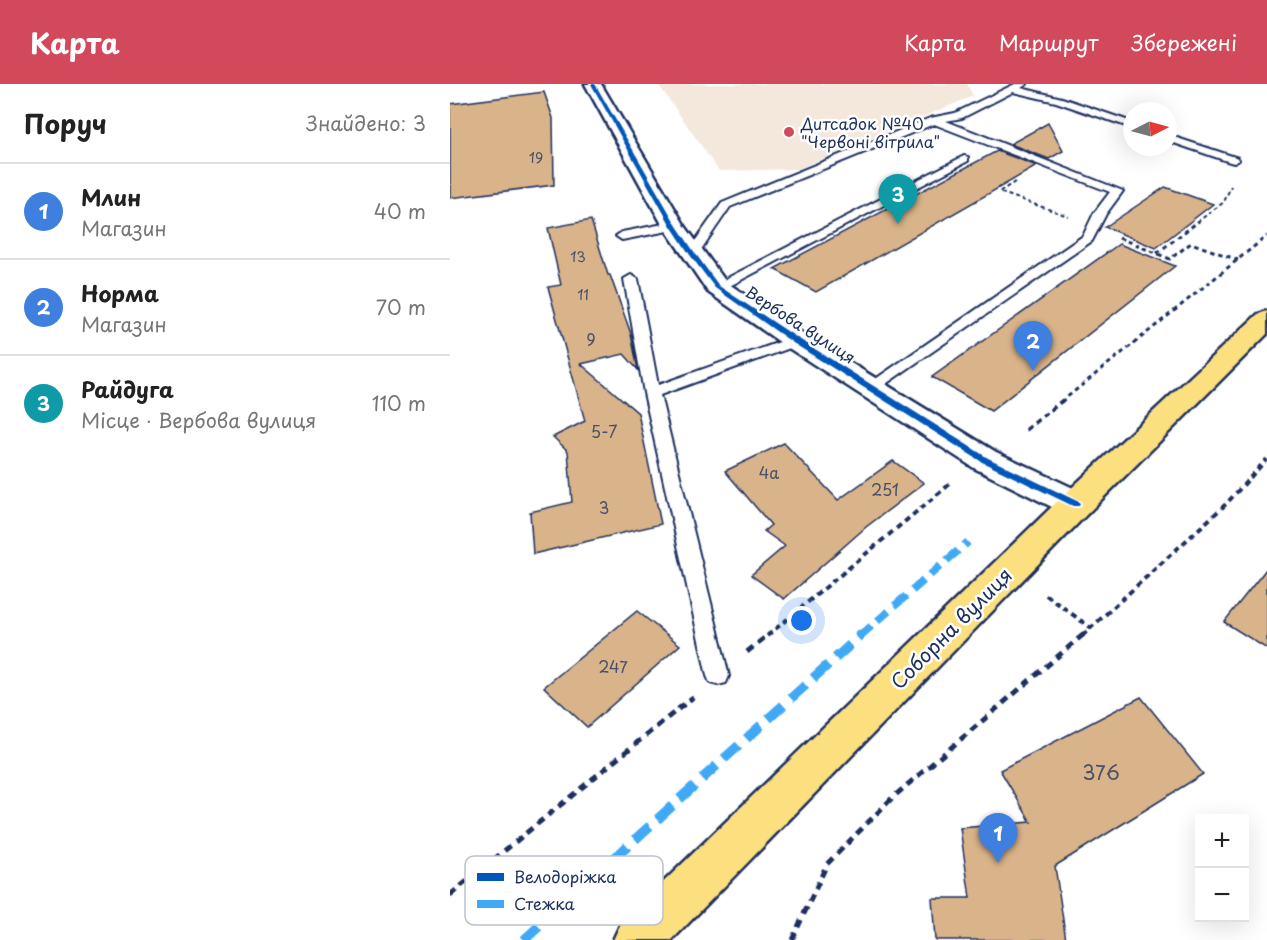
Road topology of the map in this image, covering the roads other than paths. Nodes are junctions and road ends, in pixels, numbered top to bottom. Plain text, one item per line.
1 (593, 84) edge
2 (1022, 84) edge
3 (1011, 89) junction
4 (934, 120) junction
5 (1123, 122) edge
6 (1177, 141) edge
7 (964, 159) road end
8 (1234, 160) road end
9 (674, 226) junction
10 (622, 236) dead end
11 (692, 254) junction
12 (631, 279) dead end
13 (717, 287) junction
14 (1267, 319) edge
15 (796, 341) junction
16 (872, 387) junction
17 (652, 393) junction
18 (1076, 504) junction
19 (718, 676) dead end
20 (663, 915) edge
21 (653, 925) edge
22 (638, 940) edge

1 - 9 street, Вербова вулиця
2 - 3 lane
3 - 4 lane
3 - 5 lane
4 - 11 lane
4 - 16 lane
6 - 8 lane
7 - 13 lane
9 - 10 lane
9 - 11 street, Вербова вулиця
11 - 13 street, Вербова вулиця
12 - 17 lane
13 - 15 street, Вербова вулиця
14 - 18 main road, Соборна вулиця
15 - 16 street, Вербова вулиця
15 - 17 lane
16 - 18 street, Вербова вулиця
17 - 19 lane
18 - 20 main road, Соборна вулиця
21 - 22 main road, Соборна вулиця

